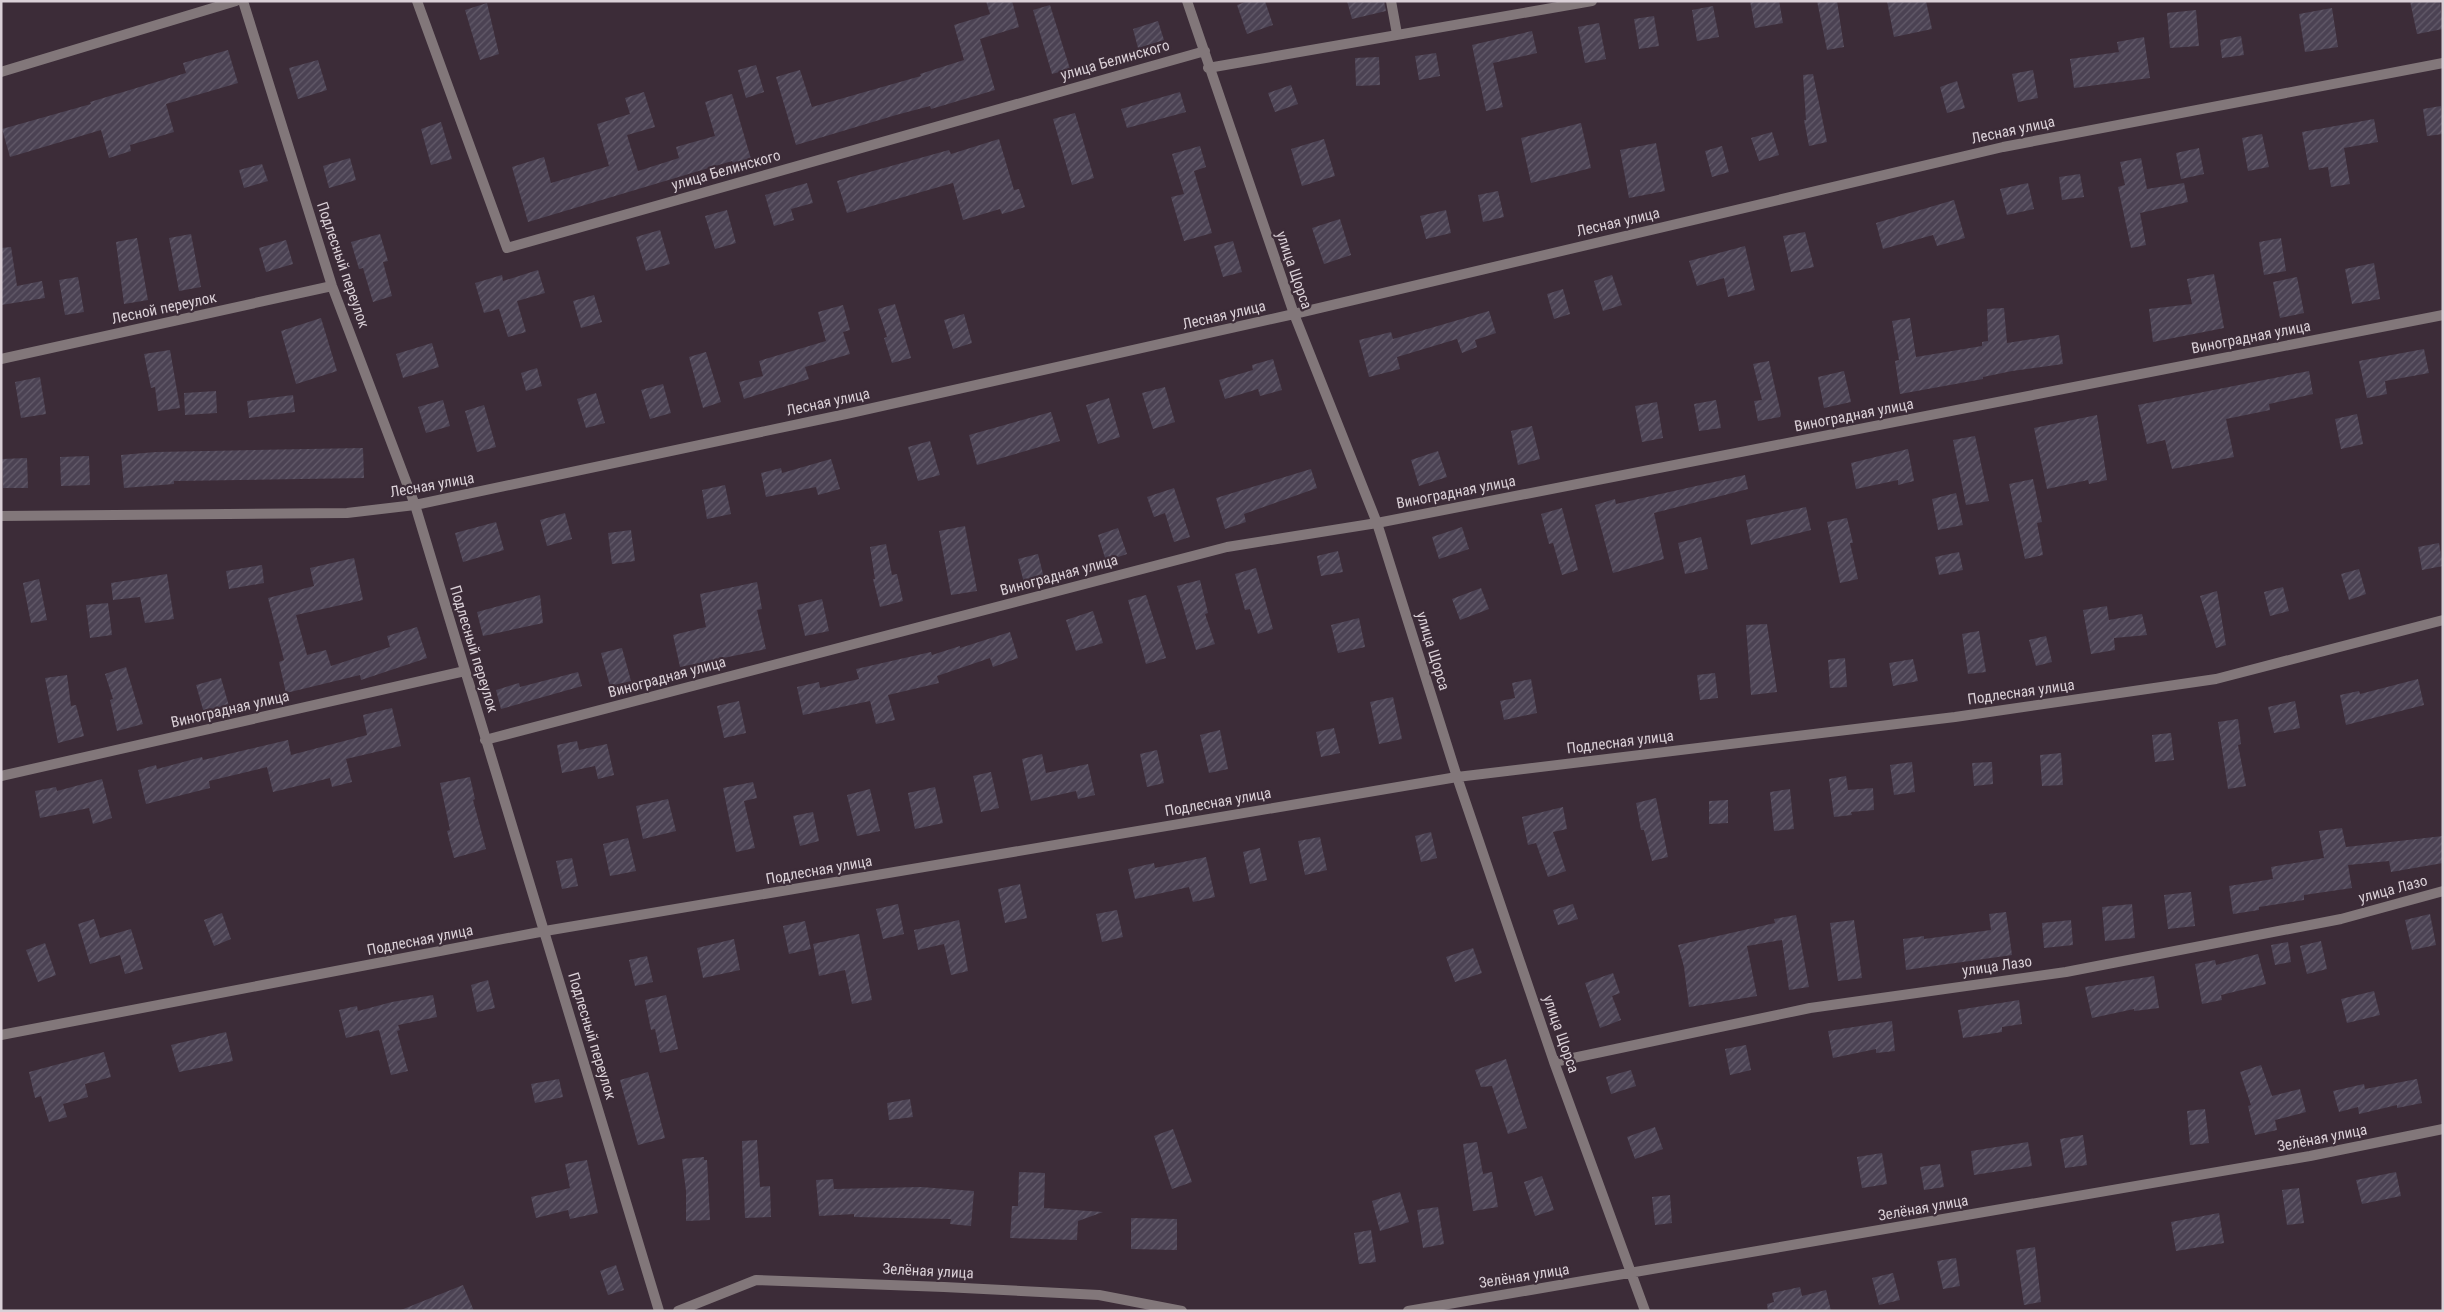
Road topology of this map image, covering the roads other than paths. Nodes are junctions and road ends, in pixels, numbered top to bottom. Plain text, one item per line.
1 (236, 1) edge
2 (243, 1) edge
3 (417, 1) edge
4 (1187, 1) edge
5 (1391, 1) edge
6 (1592, 1) edge
7 (1397, 34) junction
8 (1205, 51) junction
9 (2443, 64) edge
10 (1208, 68) junction
11 (1, 72) edge
12 (332, 286) junction
13 (1294, 314) junction
14 (2443, 315) edge
15 (1, 359) edge
16 (415, 505) junction
17 (1, 516) edge
18 (1377, 523) junction
19 (2443, 620) edge
20 (465, 671) junction
21 (485, 740) junction
22 (1, 776) edge
23 (1457, 777) junction
24 (2443, 891) edge
25 (545, 931) junction
26 (1, 1035) edge
27 (1554, 1062) junction
28 (2443, 1129) edge
29 (1631, 1274) junction
30 (659, 1311) edge
31 (678, 1311) edge
32 (1182, 1311) edge
33 (1408, 1311) edge
34 (1645, 1311) edge

1 - 11 street
2 - 12 street, Подлесный переулок
3 - 8 street, улица Белинского
4 - 8 street, улица Щорса
5 - 7 street
6 - 7 street
7 - 10 street
8 - 10 street, улица Щорса
9 - 13 street, Лесная улица
10 - 13 street, улица Щорса
12 - 15 street, Лесной переулок
12 - 16 street, Подлесный переулок
13 - 16 street, Лесная улица
13 - 18 street, улица Щорса
14 - 18 street, Виноградная улица
16 - 17 street, Лесная улица
16 - 20 street, Подлесный переулок
18 - 21 street, Виноградная улица
18 - 23 street, улица Щорса
19 - 23 street, Подлесная улица
20 - 21 street, Подлесный переулок
20 - 22 street, Виноградная улица
21 - 25 street, Подлесный переулок
23 - 25 street, Подлесная улица
23 - 27 street, улица Щорса
24 - 27 street, улица Лазо
25 - 26 street, Подлесная улица
25 - 30 street, Подлесный переулок
27 - 29 street, улица Щорса
28 - 29 street, Зелёная улица
29 - 33 street, Зелёная улица
29 - 34 street, улица Щорса
31 - 32 street, Зелёная улица

